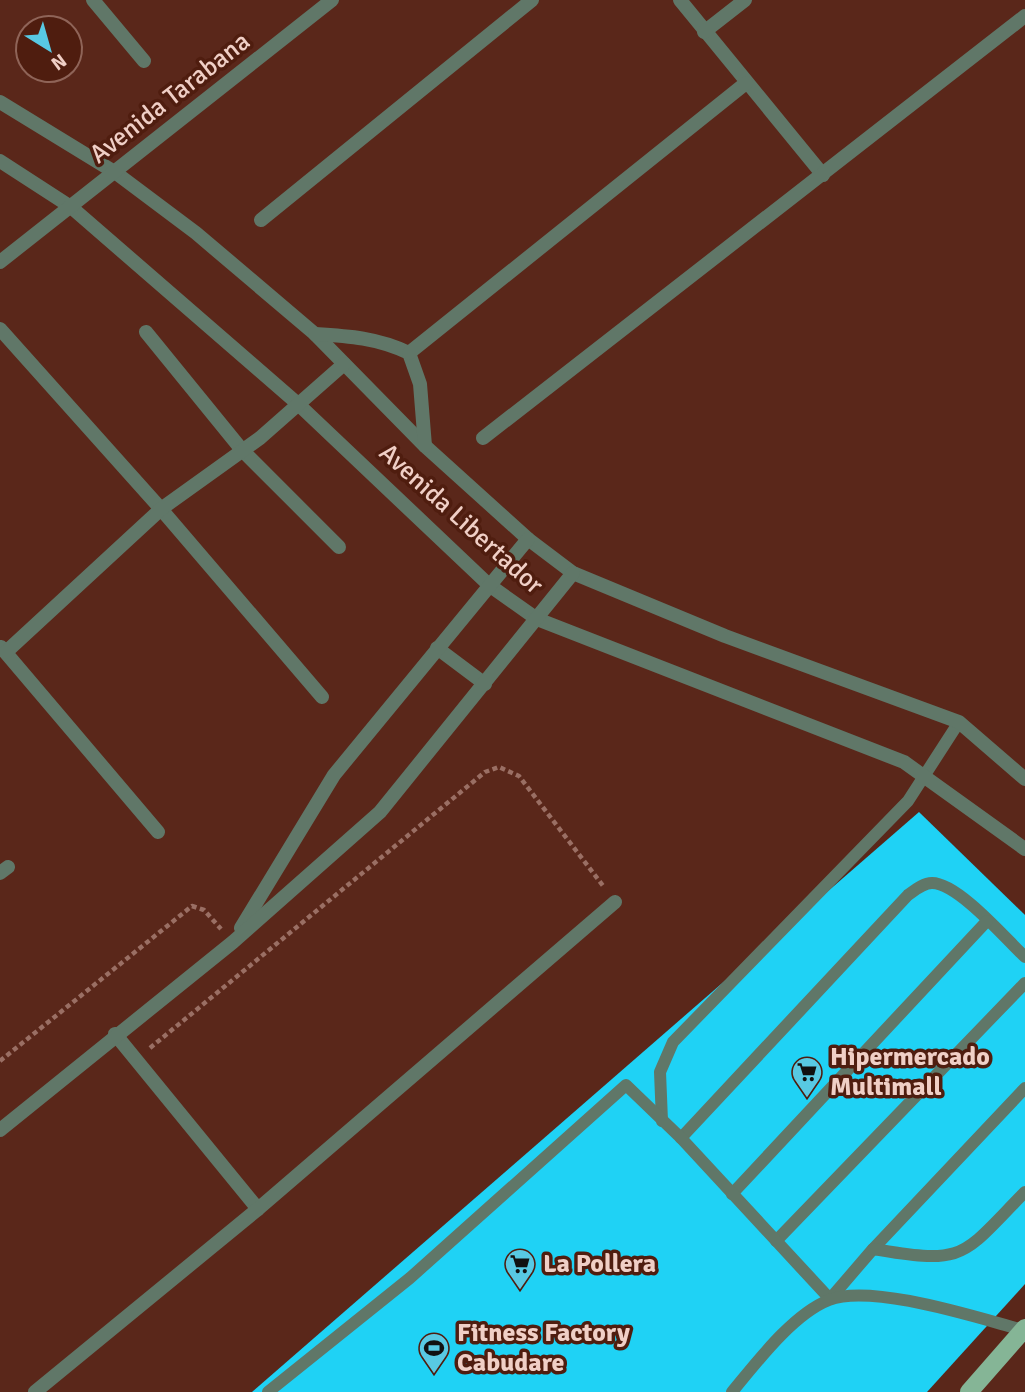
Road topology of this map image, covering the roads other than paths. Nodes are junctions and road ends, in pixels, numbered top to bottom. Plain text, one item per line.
1 (93, 0) edge
2 (332, 0) edge
3 (532, 0) edge
4 (680, 0) edge
5 (745, 0) edge
6 (1025, 16) edge
7 (704, 32) junction
8 (144, 61) dead end
9 (746, 83) junction
10 (0, 102) edge
11 (0, 162) edge
12 (116, 173) junction
13 (823, 175) junction
14 (71, 207) junction
15 (261, 220) dead end
16 (0, 262) edge
17 (0, 329) edge
18 (146, 332) dead end
19 (315, 334) junction
20 (409, 354) junction
21 (344, 364) junction
22 (298, 404) junction
23 (483, 438) dead end
24 (425, 446) junction
25 (242, 450) junction
26 (161, 509) junction
27 (528, 538) junction
28 (339, 547) dead end
29 (573, 573) junction
30 (489, 585) junction
31 (537, 619) junction
32 (437, 648) junction
33 (3, 649) edge
34 (485, 684) junction
35 (321, 697) dead end
36 (959, 722) junction
37 (924, 778) junction
38 (1025, 779) edge
39 (158, 831) dead end
40 (1025, 849) edge
41 (615, 902) road end
42 (987, 921) junction
43 (233, 942) junction
44 (1025, 957) edge
45 (1025, 983) edge
46 (115, 1034) junction
47 (1025, 1088) edge
48 (662, 1121) junction
49 (0, 1130) edge
50 (681, 1138) junction
51 (1025, 1192) edge
52 (732, 1194) junction
53 (258, 1209) junction
54 (776, 1241) junction
55 (873, 1249) junction
56 (830, 1299) junction
57 (1024, 1329) edge
58 (35, 1392) edge
59 (268, 1392) edge
60 (732, 1392) edge
61 (969, 1392) edge

1 - 8 street
2 - 12 street, Avenida Tarabana
3 - 15 street
4 - 7 street
5 - 7 street
6 - 13 street
7 - 9 street
9 - 13 street
9 - 20 street
10 - 12 street, Avenida Libertador
11 - 14 street, Avenida Libertador
12 - 14 street, Avenida Tarabana
12 - 19 street, Avenida Libertador
13 - 23 street
14 - 16 street, Avenida Tarabana
14 - 22 street, Avenida Libertador
17 - 26 street
18 - 25 street
19 - 20 street
19 - 21 street, Avenida Libertador
20 - 24 street
21 - 22 street
21 - 24 street, Avenida Libertador
22 - 25 street
22 - 30 street, Avenida Libertador
24 - 27 street, Avenida Libertador
25 - 26 street
25 - 28 street
26 - 33 street
26 - 35 street
27 - 29 street, Avenida Libertador
27 - 30 street
29 - 31 street
29 - 36 street, Avenida Libertador
30 - 31 street, Avenida Libertador
30 - 32 street
31 - 34 street
31 - 37 street, Avenida Libertador
32 - 34 street
32 - 43 street
33 - 39 street
34 - 43 street
36 - 37 lane
36 - 38 street, Avenida Libertador
37 - 40 street, Avenida Libertador
37 - 48 lane
41 - 53 street
42 - 44 lane
42 - 50 lane
42 - 52 lane
43 - 46 street
45 - 54 lane
46 - 49 street
46 - 53 street
47 - 55 lane
48 - 50 lane
48 - 59 lane
50 - 52 lane
51 - 55 lane
52 - 54 lane
53 - 58 street
54 - 56 lane
55 - 56 lane
56 - 57 lane
56 - 60 lane
57 - 61 main road

